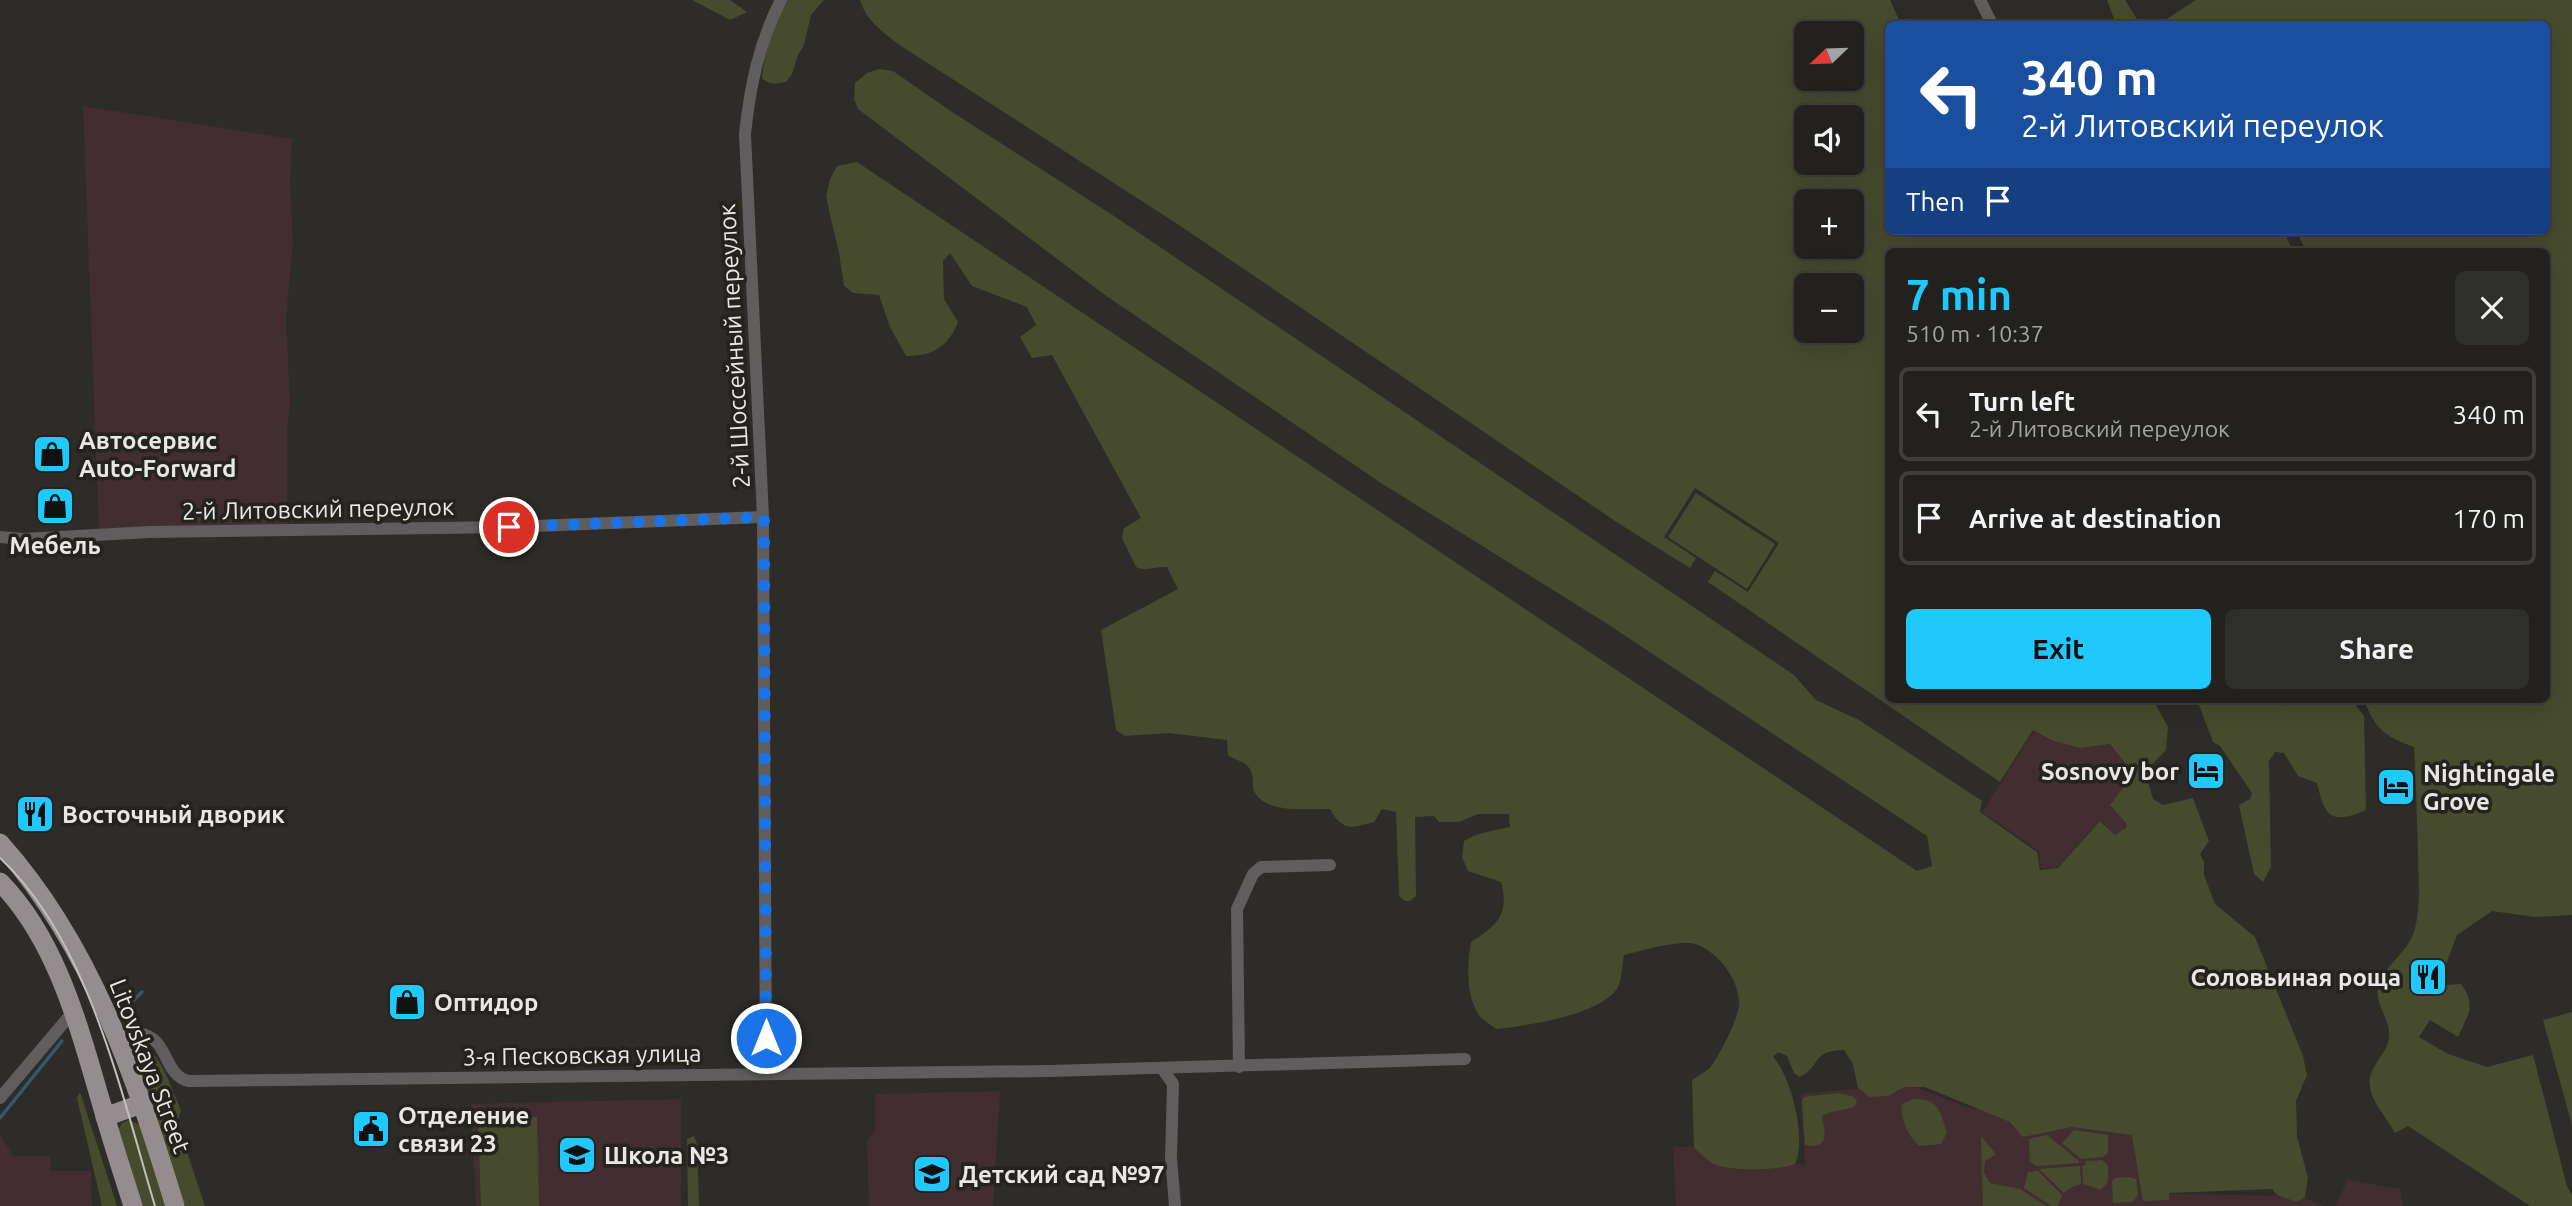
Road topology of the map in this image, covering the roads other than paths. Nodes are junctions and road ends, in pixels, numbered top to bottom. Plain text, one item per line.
1 (781, 0) edge
2 (1980, 0) edge
3 (1990, 21) edge
4 (764, 517) junction
5 (0, 537) edge
6 (0, 843) edge
7 (1330, 865) dead end
8 (0, 882) edge
9 (72, 1013) junction
10 (117, 1034) junction
11 (1465, 1059) dead end
12 (1239, 1067) junction
13 (1162, 1068) junction
14 (766, 1073) junction
15 (0, 1098) edge
16 (141, 1104) junction
17 (105, 1116) junction
18 (132, 1206) edge
19 (175, 1206) edge
20 (1175, 1206) edge

1 - 4 street, 2-й Шоссейный переулок
2 - 3 street
4 - 5 street, 2-й Литовский переулок
4 - 14 street, 2-й Шоссейный переулок
6 - 10 main road, Litovskaya Street
7 - 12 street
8 - 9 main road
9 - 15 street
9 - 17 main road
10 - 14 street, 3-я Песковская улица
10 - 16 main road, Litovskaya Street
11 - 12 street, 3-я Песковская улица
12 - 13 street, 3-я Песковская улица
13 - 14 street, 3-я Песковская улица
13 - 20 street
16 - 17 main road
16 - 19 main road, Litovskaya Street
17 - 18 main road

